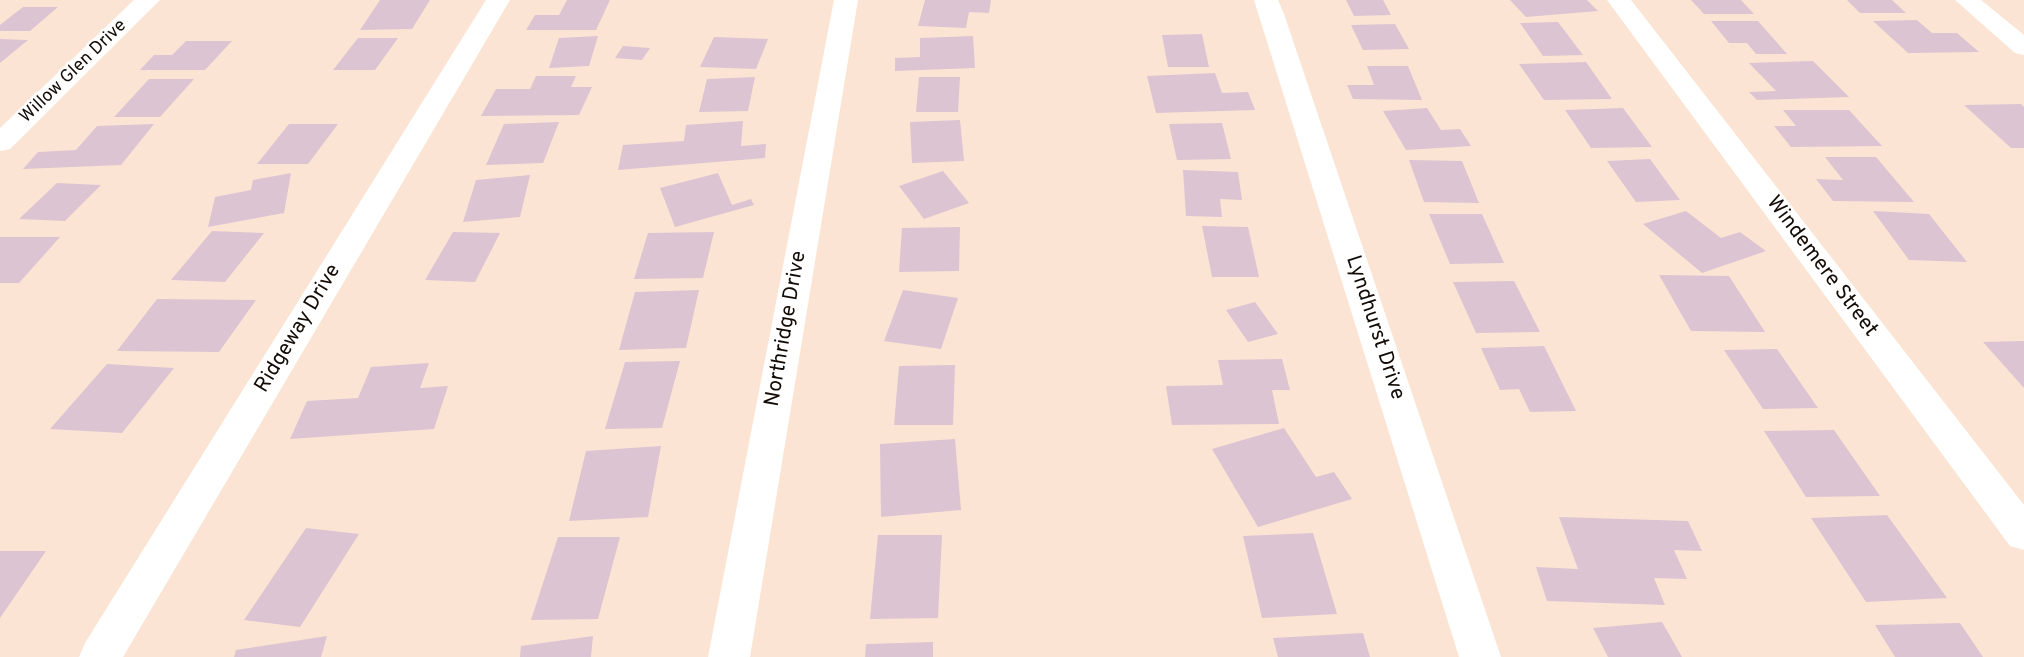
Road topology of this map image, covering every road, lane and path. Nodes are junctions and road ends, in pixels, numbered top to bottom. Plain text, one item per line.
1 (148, 0) edge
2 (498, 0) edge
3 (846, 0) edge
4 (1266, 0) edge
5 (1619, 0) edge
6 (1966, 0) edge
7 (2024, 48) edge
8 (0, 143) edge
9 (2024, 534) edge
10 (100, 657) edge
11 (729, 657) edge
12 (1480, 657) edge

1 - 8 street, Willow Glen Drive
2 - 10 street, Ridgeway Drive
3 - 11 street, Northridge Drive
4 - 12 street, Lyndhurst Drive
5 - 9 street, Windemere Street
6 - 7 street

